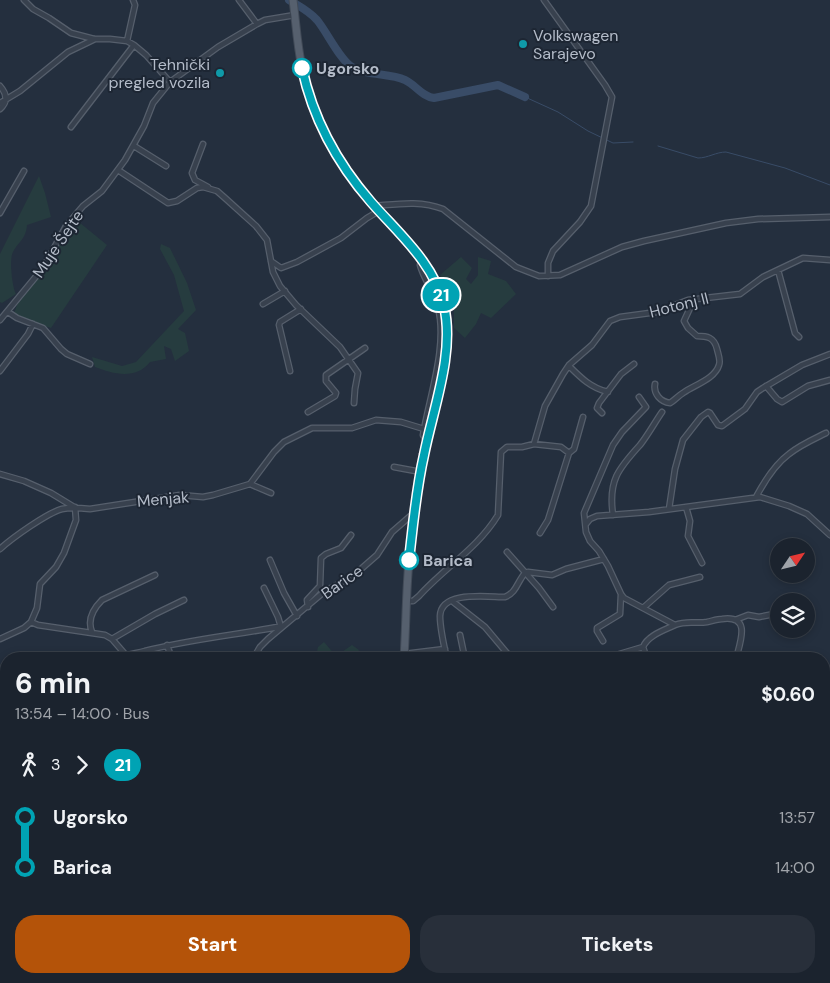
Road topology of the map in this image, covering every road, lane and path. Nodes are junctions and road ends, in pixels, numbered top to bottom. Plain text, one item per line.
1 (24, 0) edge
2 (133, 0) edge
3 (239, 0) edge
4 (544, 0) edge
5 (294, 3) edge
6 (295, 15) junction
7 (257, 24) junction
8 (95, 39) junction
9 (127, 41) junction
10 (134, 45) junction
11 (170, 82) junction
12 (0, 86) edge
13 (6, 100) junction
14 (0, 103) edge
15 (0, 109) edge
16 (71, 127) dead end
17 (203, 144) dead end
18 (134, 146) junction
19 (166, 166) dead end
20 (118, 170) junction
21 (24, 171) dead end
22 (208, 188) junction
23 (376, 208) junction
24 (0, 213) edge
25 (830, 217) edge
26 (270, 260) junction
27 (830, 260) edge
28 (423, 262) junction
29 (778, 270) junction
30 (548, 276) junction
31 (284, 291) junction
32 (692, 300) junction
33 (263, 304) dead end
34 (301, 309) junction
35 (8, 312) junction
36 (0, 320) edge
37 (33, 324) junction
38 (799, 337) dead end
39 (365, 348) dead end
40 (830, 354) edge
41 (350, 359) junction
42 (90, 364) dead end
43 (634, 364) dead end
44 (569, 366) junction
45 (0, 371) edge
46 (290, 371) dead end
47 (830, 380) edge
48 (655, 384) dead end
49 (766, 386) junction
50 (608, 392) junction
51 (639, 397) dead end
52 (354, 402) dead end
53 (308, 412) dead end
54 (662, 412) dead end
55 (602, 413) dead end
56 (583, 417) dead end
57 (424, 428) junction
58 (826, 433) dead end
59 (427, 442) junction
60 (534, 444) junction
61 (569, 453) junction
62 (394, 467) dead end
63 (421, 472) junction
64 (0, 474) edge
65 (250, 484) junction
66 (271, 494) dead end
67 (756, 497) junction
68 (686, 506) junction
69 (75, 507) junction
70 (669, 509) junction
71 (415, 512) junction
72 (613, 515) junction
73 (586, 524) junction
74 (540, 533) dead end
75 (351, 535) dead end
76 (830, 535) edge
77 (0, 549) edge
78 (507, 552) dead end
79 (604, 559) junction
80 (270, 560) dead end
81 (702, 563) dead end
82 (525, 573) junction
83 (155, 575) dead end
84 (700, 577) dead end
85 (264, 588) dead end
86 (621, 594) junction
87 (184, 600) dead end
88 (407, 601) junction
89 (452, 601) junction
90 (308, 607) junction
91 (554, 607) dead end
92 (643, 608) junction
93 (770, 615) edge
94 (297, 616) junction
95 (735, 620) junction
96 (31, 622) junction
97 (675, 625) junction
98 (283, 626) junction
99 (92, 632) junction
100 (460, 635) dead end
101 (112, 638) junction
102 (0, 639) edge
103 (603, 641) dead end
104 (167, 645) junction
105 (643, 646) junction
106 (445, 649) junction
107 (123, 652) edge
108 (134, 652) edge
109 (170, 652) edge
110 (257, 652) edge
111 (404, 652) edge
112 (427, 652) edge
113 (446, 652) edge
114 (464, 652) edge
115 (506, 652) edge
116 (623, 652) edge
117 (645, 652) edge
118 (738, 652) edge

1 - 8 street
2 - 9 street
3 - 7 street
4 - 30 street
5 - 6 main road
6 - 7 street, Muje Šejte
6 - 23 main road
7 - 11 street, Muje Šejte
8 - 9 street
8 - 13 street
9 - 10 street
10 - 11 street
10 - 16 street
11 - 18 street, Muje Šejte
12 - 13 street
13 - 14 street
13 - 15 street
17 - 22 street
18 - 19 street
18 - 20 street, Muje Šejte
20 - 22 street
20 - 35 street, Muje Šejte
21 - 24 street
22 - 26 street
23 - 26 street
23 - 28 main road
23 - 30 street
25 - 30 street
26 - 31 street
27 - 29 street, Hotonj II
28 - 57 street
28 - 59 main road
29 - 32 street, Hotonj II
29 - 38 street
31 - 33 street
31 - 34 street
32 - 44 street, Hotonj II
32 - 48 street
34 - 41 street
34 - 46 street
35 - 36 street, Muje Šejte
35 - 37 street
37 - 42 street
37 - 45 street
39 - 41 street
40 - 49 street
41 - 52 street
41 - 53 street
43 - 50 street
44 - 50 street
44 - 60 street, Hotonj II
47 - 49 street
49 - 70 street
50 - 55 street
51 - 73 street
54 - 72 street
56 - 61 street
57 - 59 street
57 - 65 street
58 - 67 street
59 - 63 main road
60 - 61 street
60 - 88 street
61 - 74 street
62 - 63 street
63 - 71 main road
64 - 69 street
65 - 66 street
65 - 69 street, Menjak
67 - 68 street
67 - 76 street
68 - 70 street
68 - 81 street
69 - 77 street, Menjak
69 - 96 street
70 - 72 street
71 - 88 main road
71 - 90 street, Barice
72 - 73 street
73 - 79 street
75 - 90 street, Barice
78 - 82 street
79 - 82 street
79 - 86 street
80 - 94 street
82 - 89 street
82 - 91 street
83 - 99 street
84 - 92 street
85 - 98 street
86 - 92 street
86 - 103 street
87 - 101 street
88 - 111 main road
89 - 106 street
89 - 115 street
90 - 94 street, Barice
92 - 97 street
93 - 95 street
94 - 98 street, Barice
95 - 97 street
95 - 118 street
96 - 99 street
96 - 102 street
97 - 105 street
98 - 104 street, Barice
98 - 110 street, Barice
99 - 101 street
100 - 114 street
101 - 107 street
104 - 108 street, Barice
104 - 109 street
105 - 116 street
105 - 117 street
106 - 112 street
106 - 113 street

